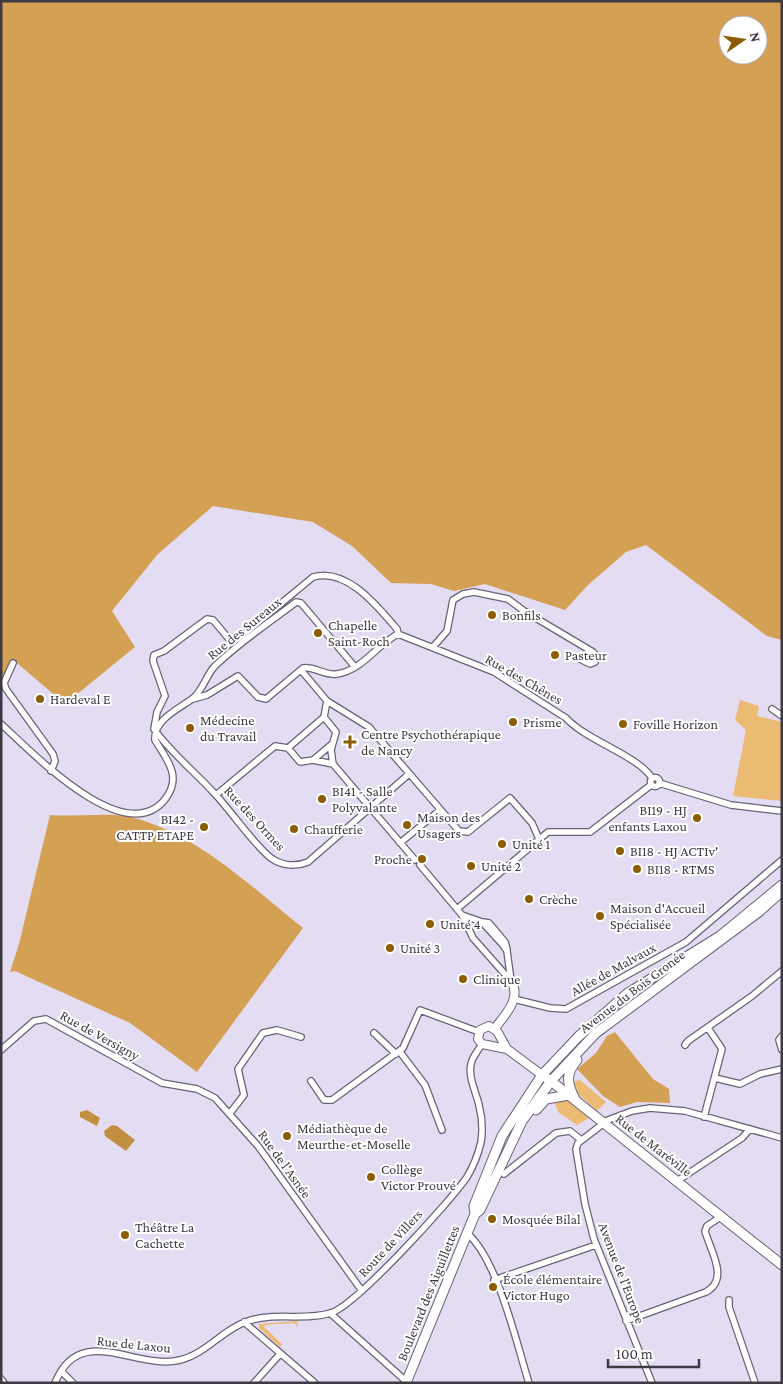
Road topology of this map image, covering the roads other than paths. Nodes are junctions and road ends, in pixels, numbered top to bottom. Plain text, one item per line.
1 (398, 634) junction
2 (433, 647) junction
3 (576, 657) dead end
4 (13, 663) dead end
5 (355, 668) junction
6 (301, 670) junction
7 (193, 699) junction
8 (327, 701) junction
9 (772, 709) dead end
10 (782, 716) edge
11 (324, 717) junction
12 (1, 724) edge
13 (156, 732) junction
14 (332, 744) junction
15 (288, 748) junction
16 (313, 760) junction
17 (333, 764) junction
18 (52, 771) junction
19 (409, 774) junction
20 (652, 778) junction
21 (659, 783) junction
22 (651, 785) junction
23 (216, 795) junction
24 (370, 808) junction
25 (440, 810) junction
26 (782, 811) edge
27 (539, 838) junction
28 (400, 843) junction
29 (415, 860) dead end
30 (782, 860) edge
31 (420, 865) dead end
32 (782, 885) edge
33 (782, 891) edge
34 (457, 909) junction
35 (462, 915) junction
36 (782, 971) edge
37 (512, 981) junction
38 (514, 999) junction
39 (633, 1004) junction
40 (495, 1028) junction
41 (708, 1028) junction
42 (479, 1032) junction
43 (374, 1033) dead end
44 (782, 1036) edge
45 (301, 1037) dead end
46 (498, 1037) junction
47 (482, 1044) junction
48 (685, 1045) dead end
49 (493, 1046) junction
50 (507, 1049) junction
51 (1, 1050) edge
52 (782, 1050) edge
53 (398, 1053) junction
54 (782, 1069) edge
55 (542, 1075) junction
56 (715, 1078) junction
57 (311, 1081) dead end
58 (551, 1081) junction
59 (164, 1084) joint
60 (572, 1097) junction
61 (230, 1113) junction
62 (704, 1117) junction
63 (522, 1121) junction
64 (604, 1123) junction
65 (750, 1129) junction
66 (442, 1130) dead end
67 (782, 1138) edge
68 (580, 1139) junction
69 (504, 1174) dead end
70 (677, 1181) junction
71 (475, 1214) junction
72 (722, 1216) junction
73 (467, 1233) junction
74 (596, 1245) junction
75 (782, 1265) edge
76 (494, 1280) junction
77 (362, 1291) junction
78 (729, 1300) dead end
79 (330, 1313) junction
80 (626, 1321) junction
81 (244, 1322) junction
82 (280, 1354) junction
83 (61, 1371) junction
84 (1, 1378) edge
85 (528, 1380) edge
86 (407, 1382) edge
87 (4, 1383) edge
88 (55, 1383) edge
89 (73, 1383) edge
90 (254, 1383) edge
91 (315, 1383) edge
92 (652, 1383) edge
93 (755, 1383) edge

1 - 2 street, Rue des Chênes
1 - 5 street
1 - 13 street
2 - 3 street
2 - 20 street, Rue des Chênes
4 - 18 street
5 - 6 street
5 - 7 street, Rue des Sureaux
6 - 7 street, Rue des Sureaux
6 - 8 street
7 - 13 street, Rue des Sureaux
8 - 11 street
8 - 19 street
9 - 10 street
11 - 14 street
11 - 15 street
12 - 18 street
13 - 18 street
13 - 23 street, Rue des Ormes
14 - 16 street
14 - 17 street
15 - 16 street
15 - 23 street
16 - 17 street
17 - 24 street
19 - 24 street, Rue des Ormes
19 - 25 street
20 - 21 street, Rue des Chênes
20 - 22 street
21 - 22 street
21 - 26 street
22 - 27 street
23 - 24 street, Rue des Ormes
24 - 28 street
25 - 27 street
25 - 28 street
27 - 34 street
28 - 29 street
30 - 38 street, Allée de Malvaux
31 - 34 street
32 - 55 main road, Avenue du Bois Gronée
33 - 39 main road, Avenue du Bois Gronée
34 - 35 street
35 - 37 street
35 - 37 street
36 - 41 street
37 - 38 street
38 - 40 street
39 - 58 main road, Avenue du Bois Gronée
39 - 60 main road
40 - 42 street
40 - 46 street
41 - 48 street
41 - 56 street
42 - 47 street
42 - 53 street
43 - 53 street
44 - 52 street
45 - 61 street
46 - 49 street
46 - 50 street, Rue de Maréville
47 - 49 street
47 - 77 street, Route de Villers
49 - 50 street, Rue de Maréville
50 - 55 street, Rue de Maréville
51 - 59 street, Rue de Versigny
53 - 57 street
53 - 66 street
54 - 56 street
55 - 58 main road, Rue de Maréville
55 - 71 main road, Boulevard des Aiguillettes
56 - 62 street
58 - 60 main road, Rue de Maréville
58 - 63 main road, Boulevard des Aiguillettes
59 - 61 street, Rue de l'Asnée
60 - 63 main road
60 - 64 main road, Rue de Maréville
61 - 77 street, Rue de l'Asnée
62 - 64 street
62 - 65 street
63 - 71 main road, Boulevard des Aiguillettes
64 - 68 street
64 - 70 main road, Rue de Maréville
65 - 67 street
65 - 70 street
68 - 69 street
68 - 74 street, Avenue de l'Europe
70 - 72 main road, Rue de Maréville
71 - 73 main road, Boulevard des Aiguillettes
72 - 75 main road, Rue de Maréville
72 - 80 street
73 - 76 street
73 - 86 main road, Boulevard des Aiguillettes
74 - 76 street
74 - 80 street, Avenue de l'Europe
76 - 85 street
77 - 79 street, Route de Villers
78 - 93 street
79 - 81 street, Route de Villers
79 - 86 street
80 - 92 street, Avenue de l'Europe
81 - 82 street
81 - 83 street, Rue de Laxou
82 - 90 street
82 - 91 street
83 - 88 street, Rue de Laxou
83 - 89 street
84 - 87 street

